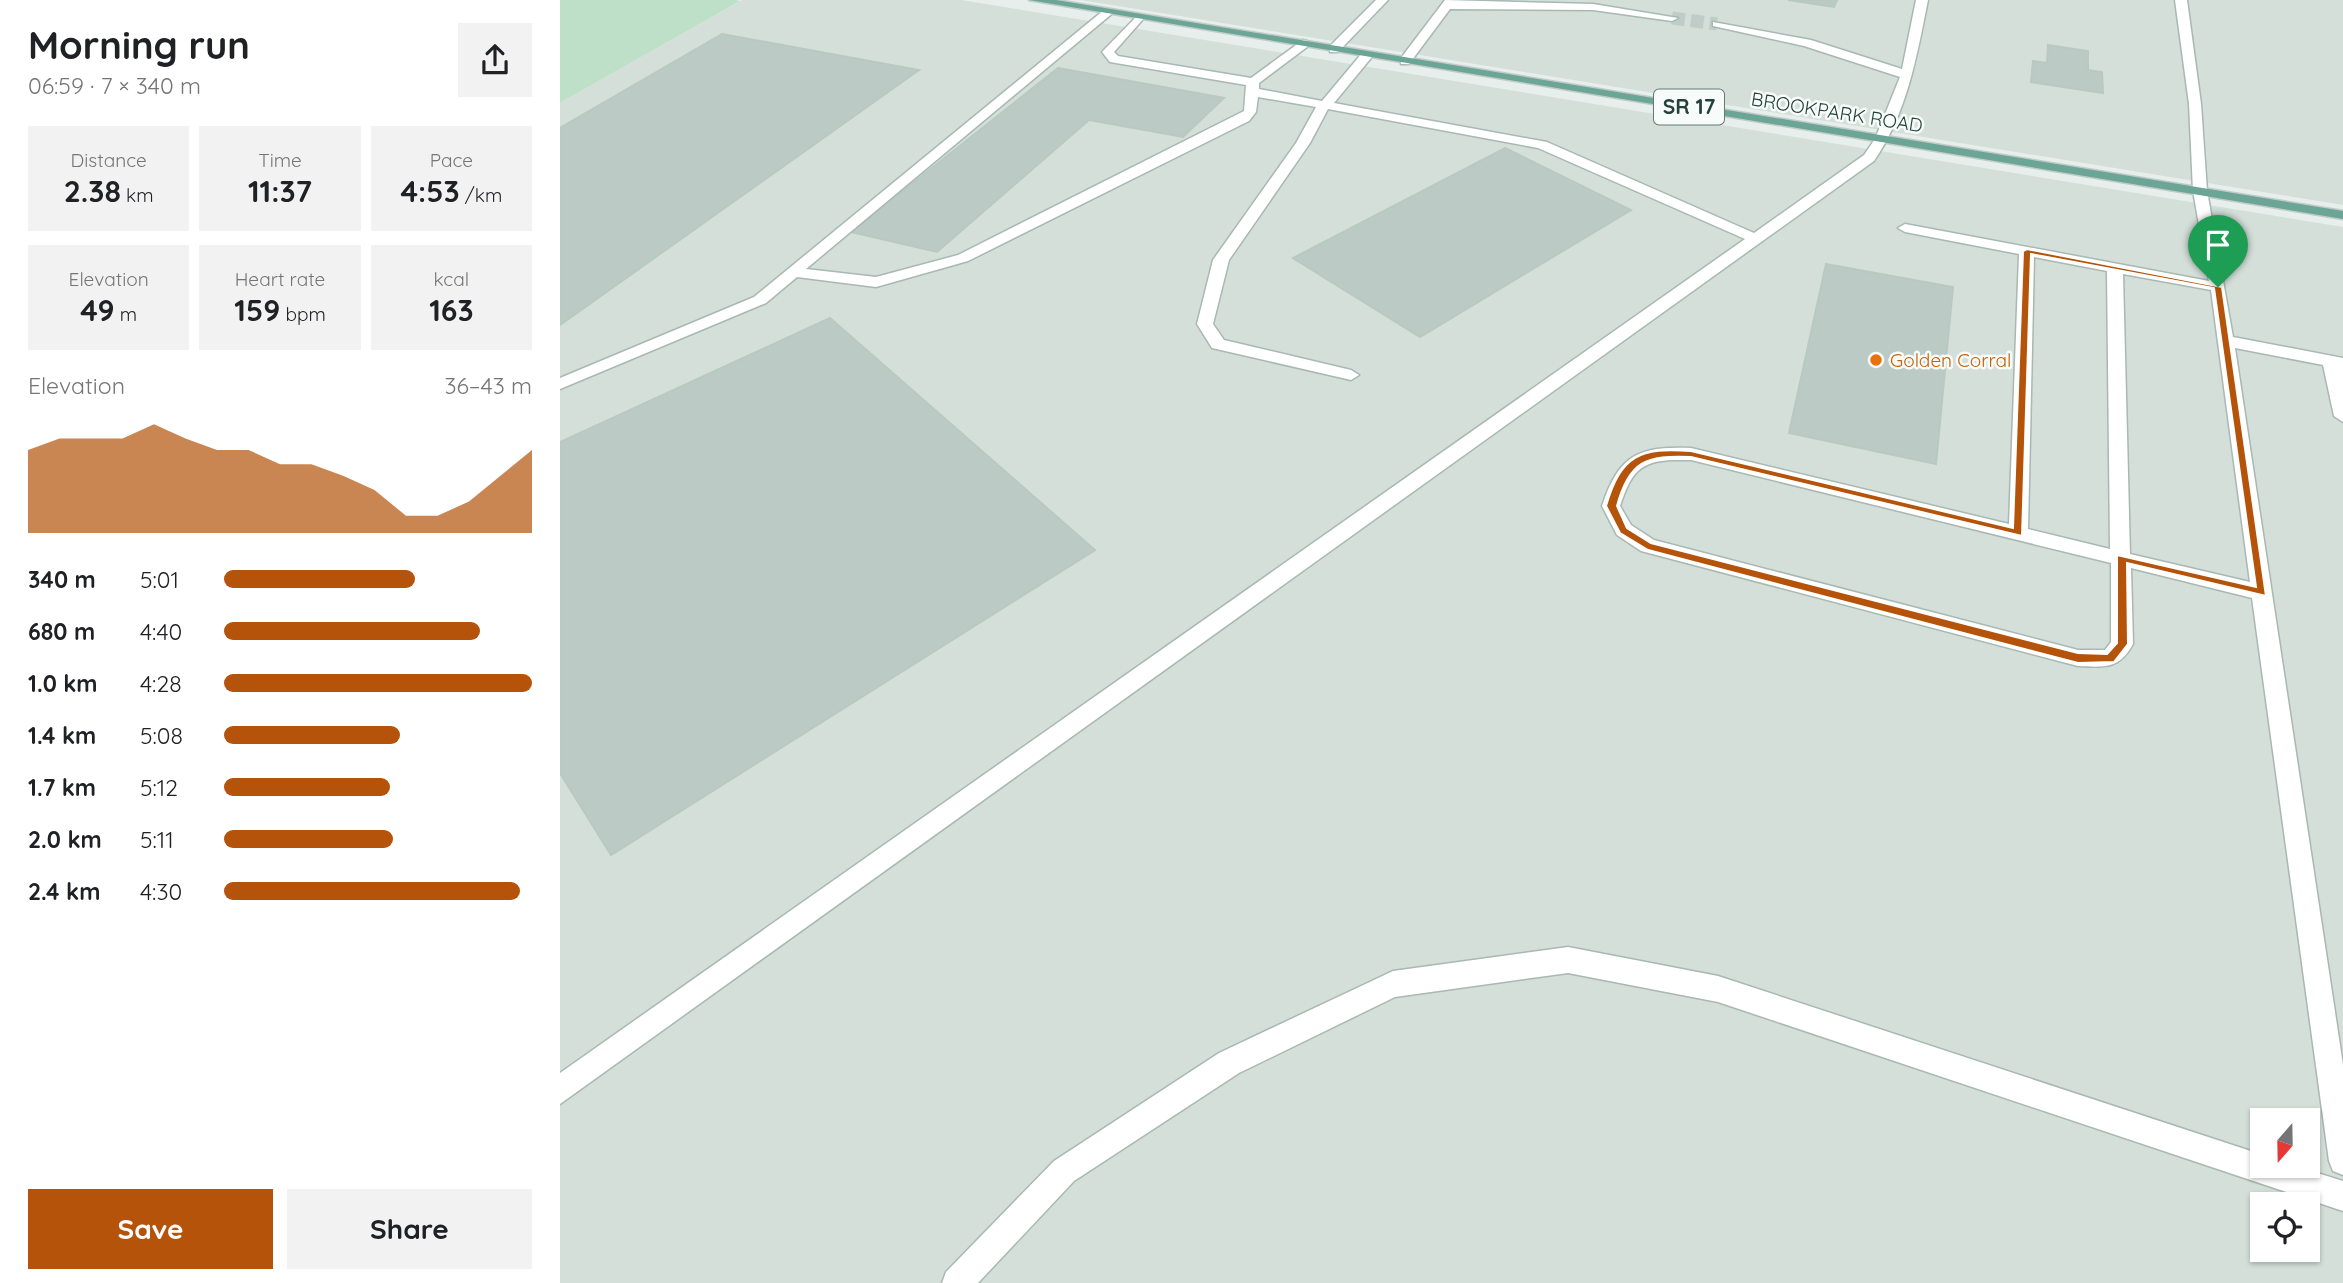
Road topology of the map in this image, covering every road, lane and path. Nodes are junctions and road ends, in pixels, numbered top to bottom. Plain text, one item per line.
1 (1035, 0) edge
2 (1382, 0) edge
3 (1922, 0) edge
4 (2181, 0) edge
5 (1449, 3) edge
6 (1108, 12) junction
7 (1139, 17) junction
8 (1672, 18) tunnel mouth
9 (1717, 24) tunnel mouth
10 (1303, 44) junction
11 (1334, 49) junction
12 (1367, 55) junction
13 (1405, 61) junction
14 (1907, 75) junction
15 (1252, 87) junction
16 (1325, 105) junction
17 (1882, 139) junction
18 (2200, 191) junction
19 (2343, 215) edge
20 (1905, 229) dead end
21 (1754, 238) junction
22 (2027, 251) junction
23 (2115, 267) junction
24 (794, 272) junction
25 (2218, 287) junction
26 (2226, 341) junction
27 (2337, 362) edge
28 (1351, 375) dead end
29 (560, 384) edge
30 (2343, 416) edge
31 (2018, 533) junction
32 (2121, 558) junction
33 (2262, 593) junction
34 (560, 1090) edge
35 (2341, 1126) edge
36 (2343, 1161) edge
37 (2343, 1196) edge
38 (957, 1283) edge

1 - 6 main road, BROOKPARK ROAD / SR 17
2 - 11 lane
3 - 14 lane
4 - 18 lane
5 - 8 lane
5 - 13 lane
6 - 7 main road, BROOKPARK ROAD / SR 17
6 - 24 lane
7 - 10 main road, BROOKPARK ROAD / SR 17
7 - 15 lane
9 - 14 lane
10 - 11 main road, BROOKPARK ROAD / SR 17
10 - 15 lane
11 - 12 main road, BROOKPARK ROAD / SR 17
12 - 13 main road, BROOKPARK ROAD / SR 17
12 - 16 lane
13 - 17 main road, BROOKPARK ROAD / SR 17
14 - 17 lane
15 - 16 lane
15 - 24 lane
16 - 21 lane
16 - 28 lane
17 - 18 main road, BROOKPARK ROAD / SR 17
17 - 21 lane
18 - 19 main road, BROOKPARK ROAD / SR 17
18 - 25 lane
20 - 22 lane
21 - 34 lane
22 - 23 lane
22 - 31 lane
23 - 25 lane
23 - 32 lane
24 - 29 lane
25 - 26 lane
26 - 27 lane
26 - 33 lane
27 - 30 lane
31 - 32 lane
31 - 32 lane
32 - 33 lane
33 - 35 lane
35 - 36 lane
37 - 38 lane

